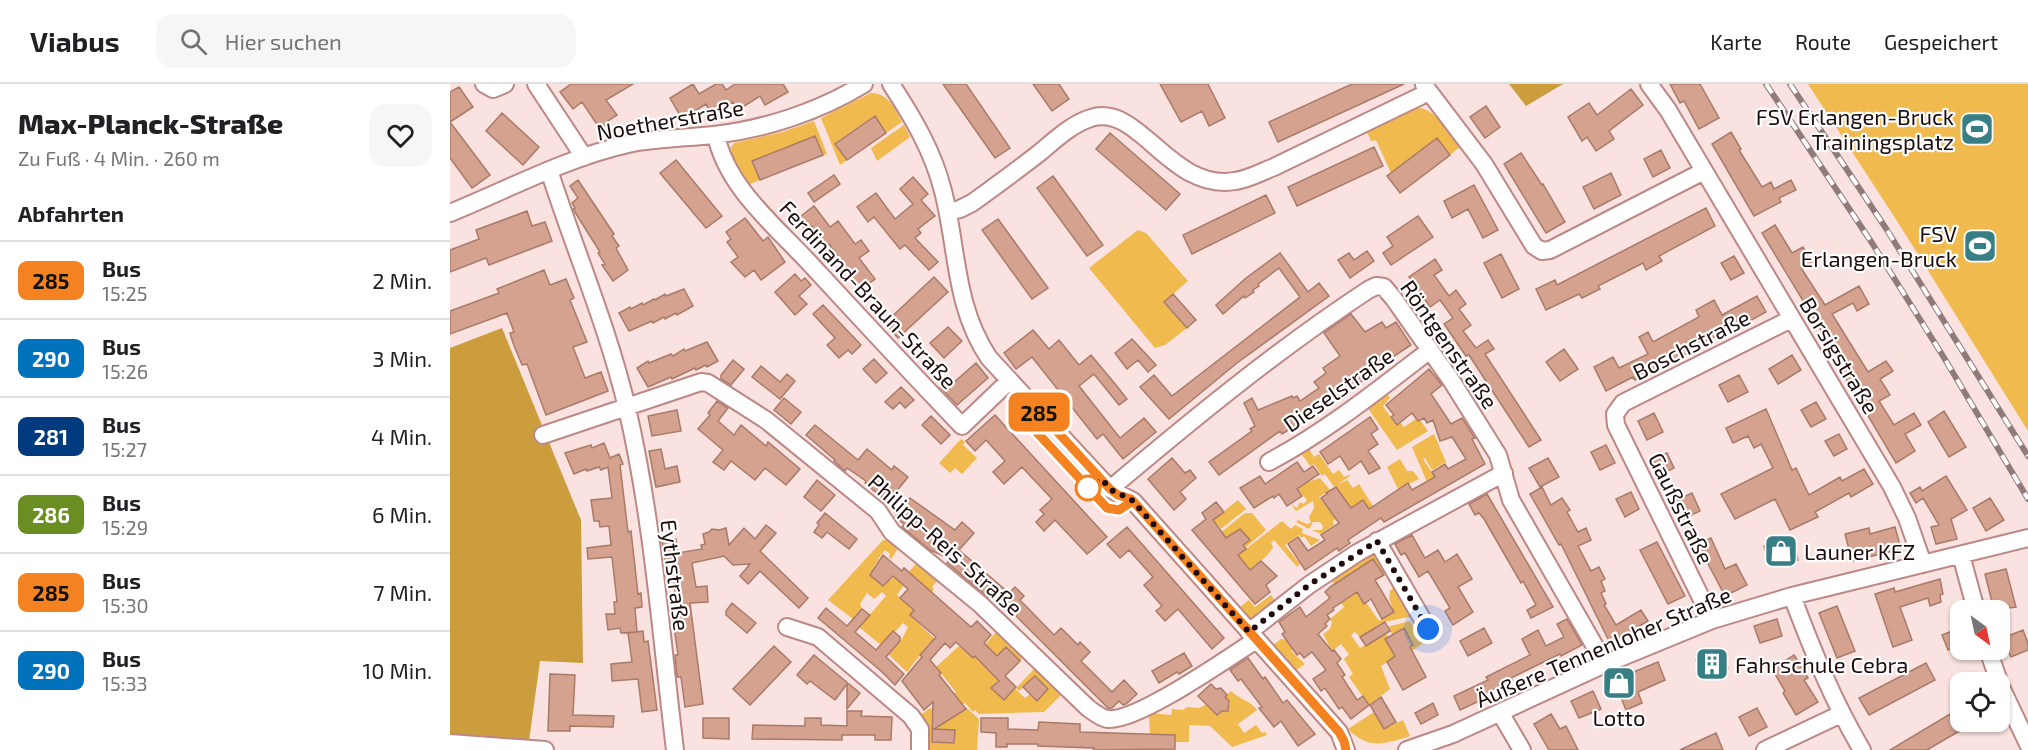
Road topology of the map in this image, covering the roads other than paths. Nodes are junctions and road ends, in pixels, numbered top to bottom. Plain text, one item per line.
1 (484, 84) edge
2 (505, 84) edge
3 (536, 84) edge
4 (864, 84) edge
5 (891, 84) edge
6 (1649, 84) edge
7 (1426, 88) edge
8 (716, 135) junction
9 (584, 157) junction
10 (549, 170) junction
11 (1704, 171) junction
12 (948, 212) junction
13 (450, 213) edge
14 (1791, 319) junction
15 (1430, 350) junction
16 (1009, 381) junction
17 (626, 406) junction
18 (1615, 414) joint
19 (543, 435) dead end
20 (1269, 462) dead end
21 (1504, 473) junction
22 (1110, 489) junction
23 (2025, 538) edge
24 (1377, 541) junction
25 (1961, 555) junction
26 (1923, 564) junction
27 (1792, 596) junction
28 (1973, 600) edge
29 (1712, 620) junction
30 (787, 627) dead end
31 (1428, 629) dead end
32 (1252, 636) junction
33 (1992, 660) edge
34 (1605, 664) junction
35 (1501, 714) junction
36 (1841, 714) junction
37 (450, 743) edge
38 (2028, 744) edge
39 (545, 750) edge
40 (675, 750) edge
41 (920, 750) edge
42 (1346, 750) edge
43 (1407, 750) edge
44 (1522, 750) edge
45 (1765, 750) edge
46 (1862, 750) edge

1 - 2 street
3 - 9 street
4 - 8 street, Noetherstraße
5 - 12 street
6 - 11 street, Borsigstraße
7 - 11 street
7 - 12 street
8 - 9 street, Noetherstraße
8 - 16 street, Ferdinand-Braun-Straße
9 - 10 street, Noetherstraße
10 - 13 street, Noetherstraße
10 - 17 street, Eythstraße
11 - 14 street, Borsigstraße
12 - 16 street
14 - 18 street, Boschstraße
14 - 26 street, Borsigstraße
15 - 20 street, Dieselstraße
15 - 21 street, Röntgenstraße
15 - 22 street, Röntgenstraße
16 - 22 street
17 - 19 street
17 - 32 street, Philipp-Reis-Straße
17 - 40 street, Eythstraße
18 - 29 street, Gaußstraße
21 - 24 street, Philipp-Reis-Straße
21 - 34 street, Röntgenstraße
22 - 32 street
23 - 25 street, Äußere Tennenloher Straße
24 - 31 street
24 - 32 street, Philipp-Reis-Straße
25 - 26 street, Äußere Tennenloher Straße
25 - 28 street
26 - 27 street, Äußere Tennenloher Straße
27 - 29 street, Äußere Tennenloher Straße
27 - 36 street
29 - 34 street, Äußere Tennenloher Straße
30 - 41 street
32 - 42 street
33 - 38 street
34 - 35 street, Äußere Tennenloher Straße
35 - 43 street, Äußere Tennenloher Straße
35 - 44 street
36 - 45 street
36 - 46 street
37 - 39 street

